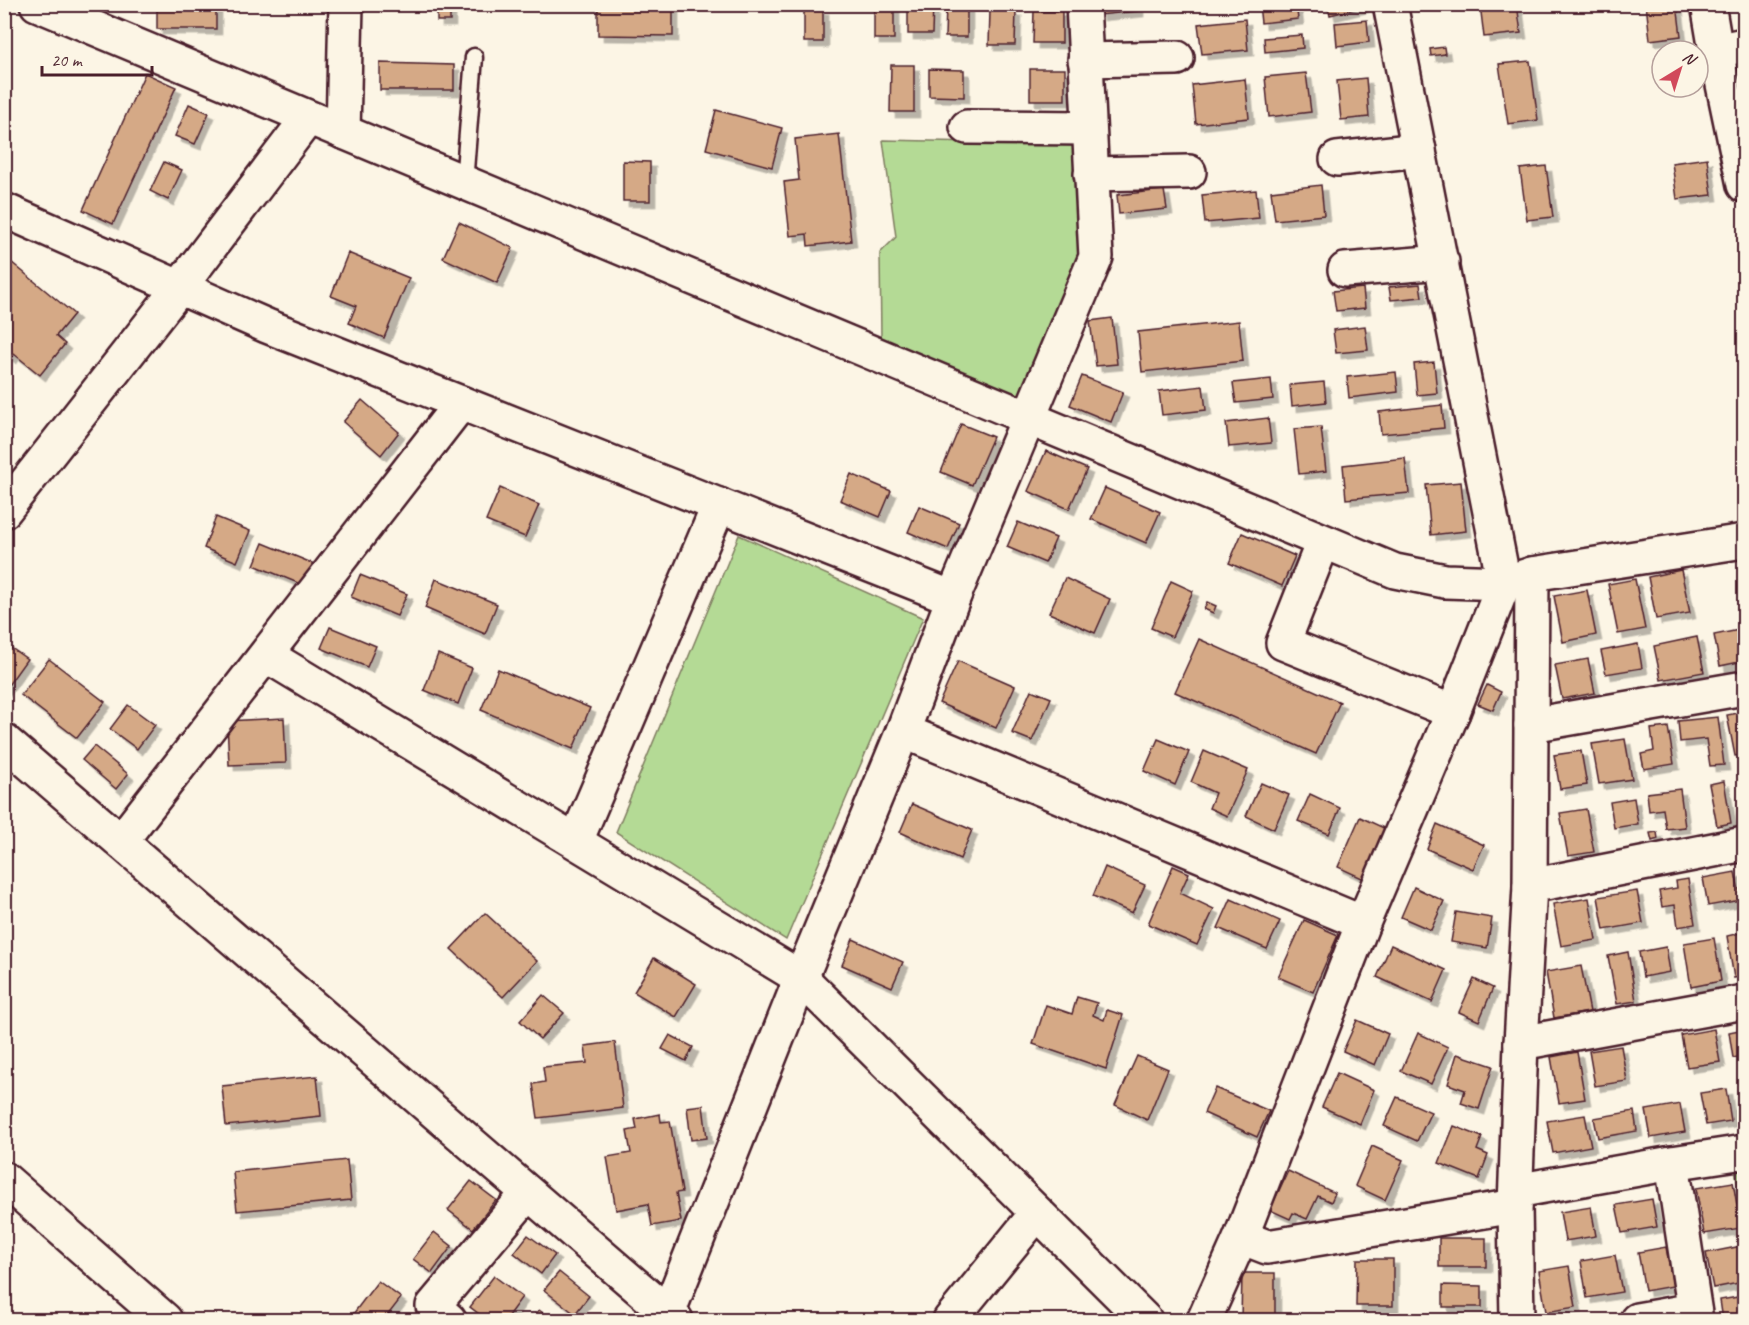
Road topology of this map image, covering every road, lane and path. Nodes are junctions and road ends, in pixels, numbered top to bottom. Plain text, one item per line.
1 (37, 4) edge
2 (346, 4) edge
3 (1083, 4) edge
4 (1390, 4) edge
5 (1708, 4) edge
6 (107, 19) edge
7 (1730, 48) edge
8 (474, 57) dead end
9 (1177, 58) dead end
10 (1085, 60) junction
11 (308, 118) junction
12 (968, 127) dead end
13 (1089, 128) junction
14 (343, 132) junction
15 (1419, 150) junction
16 (1337, 159) dead end
17 (1189, 172) dead end
18 (1091, 174) junction
19 (465, 183) junction
20 (1744, 185) edge
21 (4, 210) edge
22 (1442, 262) junction
23 (1345, 270) dead end
24 (179, 288) junction
25 (461, 402) junction
26 (1030, 418) junction
27 (719, 505) junction
28 (4, 511) edge
29 (1744, 541) edge
30 (1323, 542) junction
31 (1518, 578) junction
32 (953, 598) junction
33 (266, 655) junction
34 (1744, 688) edge
35 (1453, 712) junction
36 (1532, 726) junction
37 (903, 731) junction
38 (4, 741) edge
39 (121, 841) junction
40 (576, 842) junction
41 (1744, 844) edge
42 (1530, 886) junction
43 (1363, 923) junction
44 (801, 978) junction
45 (1744, 1002) edge
46 (1521, 1043) junction
47 (1744, 1152) edge
48 (1672, 1163) junction
49 (4, 1179) edge
50 (528, 1193) junction
51 (1515, 1199) junction
52 (1037, 1213) junction
53 (1241, 1237) junction
54 (1695, 1315) edge
55 (672, 1317) edge
56 (165, 1320) edge
57 (449, 1320) edge
58 (950, 1320) edge
59 (1145, 1320) edge
60 (1204, 1320) edge
61 (1517, 1320) edge
62 (1637, 1320) edge

1 - 6 street
2 - 14 street
3 - 10 street
4 - 15 street
5 - 7 street
6 - 11 street
7 - 20 street
8 - 19 lane
9 - 10 street
10 - 13 street
11 - 14 street
11 - 24 street
12 - 13 street
13 - 18 street
14 - 19 street
15 - 16 street
15 - 22 street
17 - 18 street
18 - 26 street
19 - 26 street
21 - 24 street
22 - 23 street
22 - 31 street
24 - 25 street
24 - 28 street
25 - 27 street
25 - 33 street
26 - 30 street
26 - 32 street
27 - 32 street
27 - 40 street
29 - 31 street
30 - 31 street
30 - 35 street
31 - 35 street
31 - 36 street
32 - 37 street
33 - 39 street
33 - 40 street
34 - 36 street
35 - 43 street
36 - 42 street
37 - 43 street
37 - 44 street
38 - 39 street
39 - 50 street
40 - 44 street
41 - 42 street
42 - 46 street
43 - 53 street
44 - 52 street
44 - 55 street
45 - 46 street
46 - 51 street
47 - 48 street
48 - 51 street
48 - 54 street
49 - 56 street
50 - 55 street
50 - 57 street
51 - 53 street
51 - 61 street
52 - 58 street
52 - 59 street
53 - 60 street
54 - 62 street

